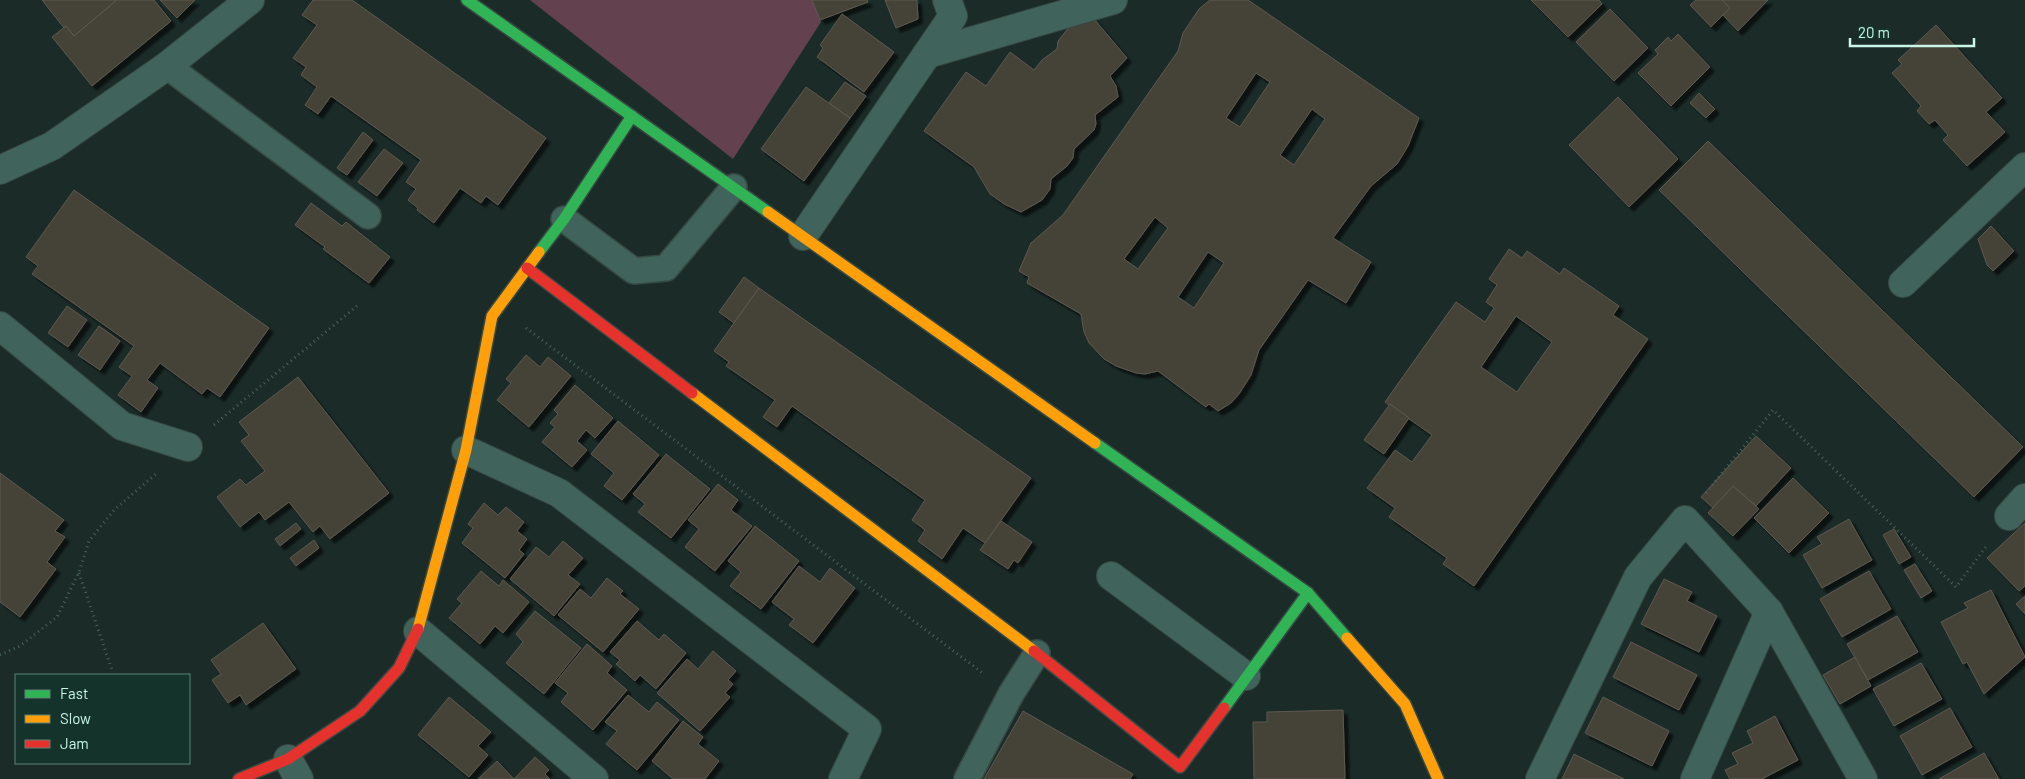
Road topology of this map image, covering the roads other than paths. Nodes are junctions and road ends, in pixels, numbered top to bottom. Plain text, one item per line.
1 (250, 0) edge
2 (466, 0) edge
3 (947, 0) edge
4 (1113, 0) edge
5 (928, 54) junction
6 (167, 66) junction
7 (632, 116) junction
8 (2025, 167) edge
9 (0, 170) edge
10 (734, 187) junction
11 (368, 216) dead end
12 (564, 219) junction
13 (803, 236) junction
14 (527, 268) junction
15 (1903, 283) dead end
16 (0, 326) edge
17 (188, 447) dead end
18 (466, 450) junction
19 (1111, 576) dead end
20 (1308, 593) junction
21 (1769, 612) junction
22 (418, 631) junction
23 (1037, 653) junction
24 (1246, 676) junction
25 (294, 769) edge
26 (1180, 773) edge
27 (239, 779) edge
28 (594, 779) edge
29 (843, 779) edge
30 (967, 779) edge
31 (1438, 779) edge
32 (1540, 779) edge
33 (1695, 779) edge
34 (1863, 779) edge

1 - 6 street
2 - 7 street
3 - 5 street
4 - 5 street
5 - 13 street
6 - 9 street
6 - 11 lane
7 - 10 street
7 - 12 street
8 - 15 street
10 - 12 lane
10 - 13 street
12 - 14 street
13 - 20 street
14 - 18 street
14 - 23 street
16 - 17 street
18 - 22 street
18 - 29 street
19 - 24 street
20 - 24 street
20 - 31 street
21 - 32 street
21 - 33 street
21 - 34 street
22 - 25 street
22 - 28 street
23 - 26 street
23 - 30 lane
24 - 26 street
25 - 27 street

